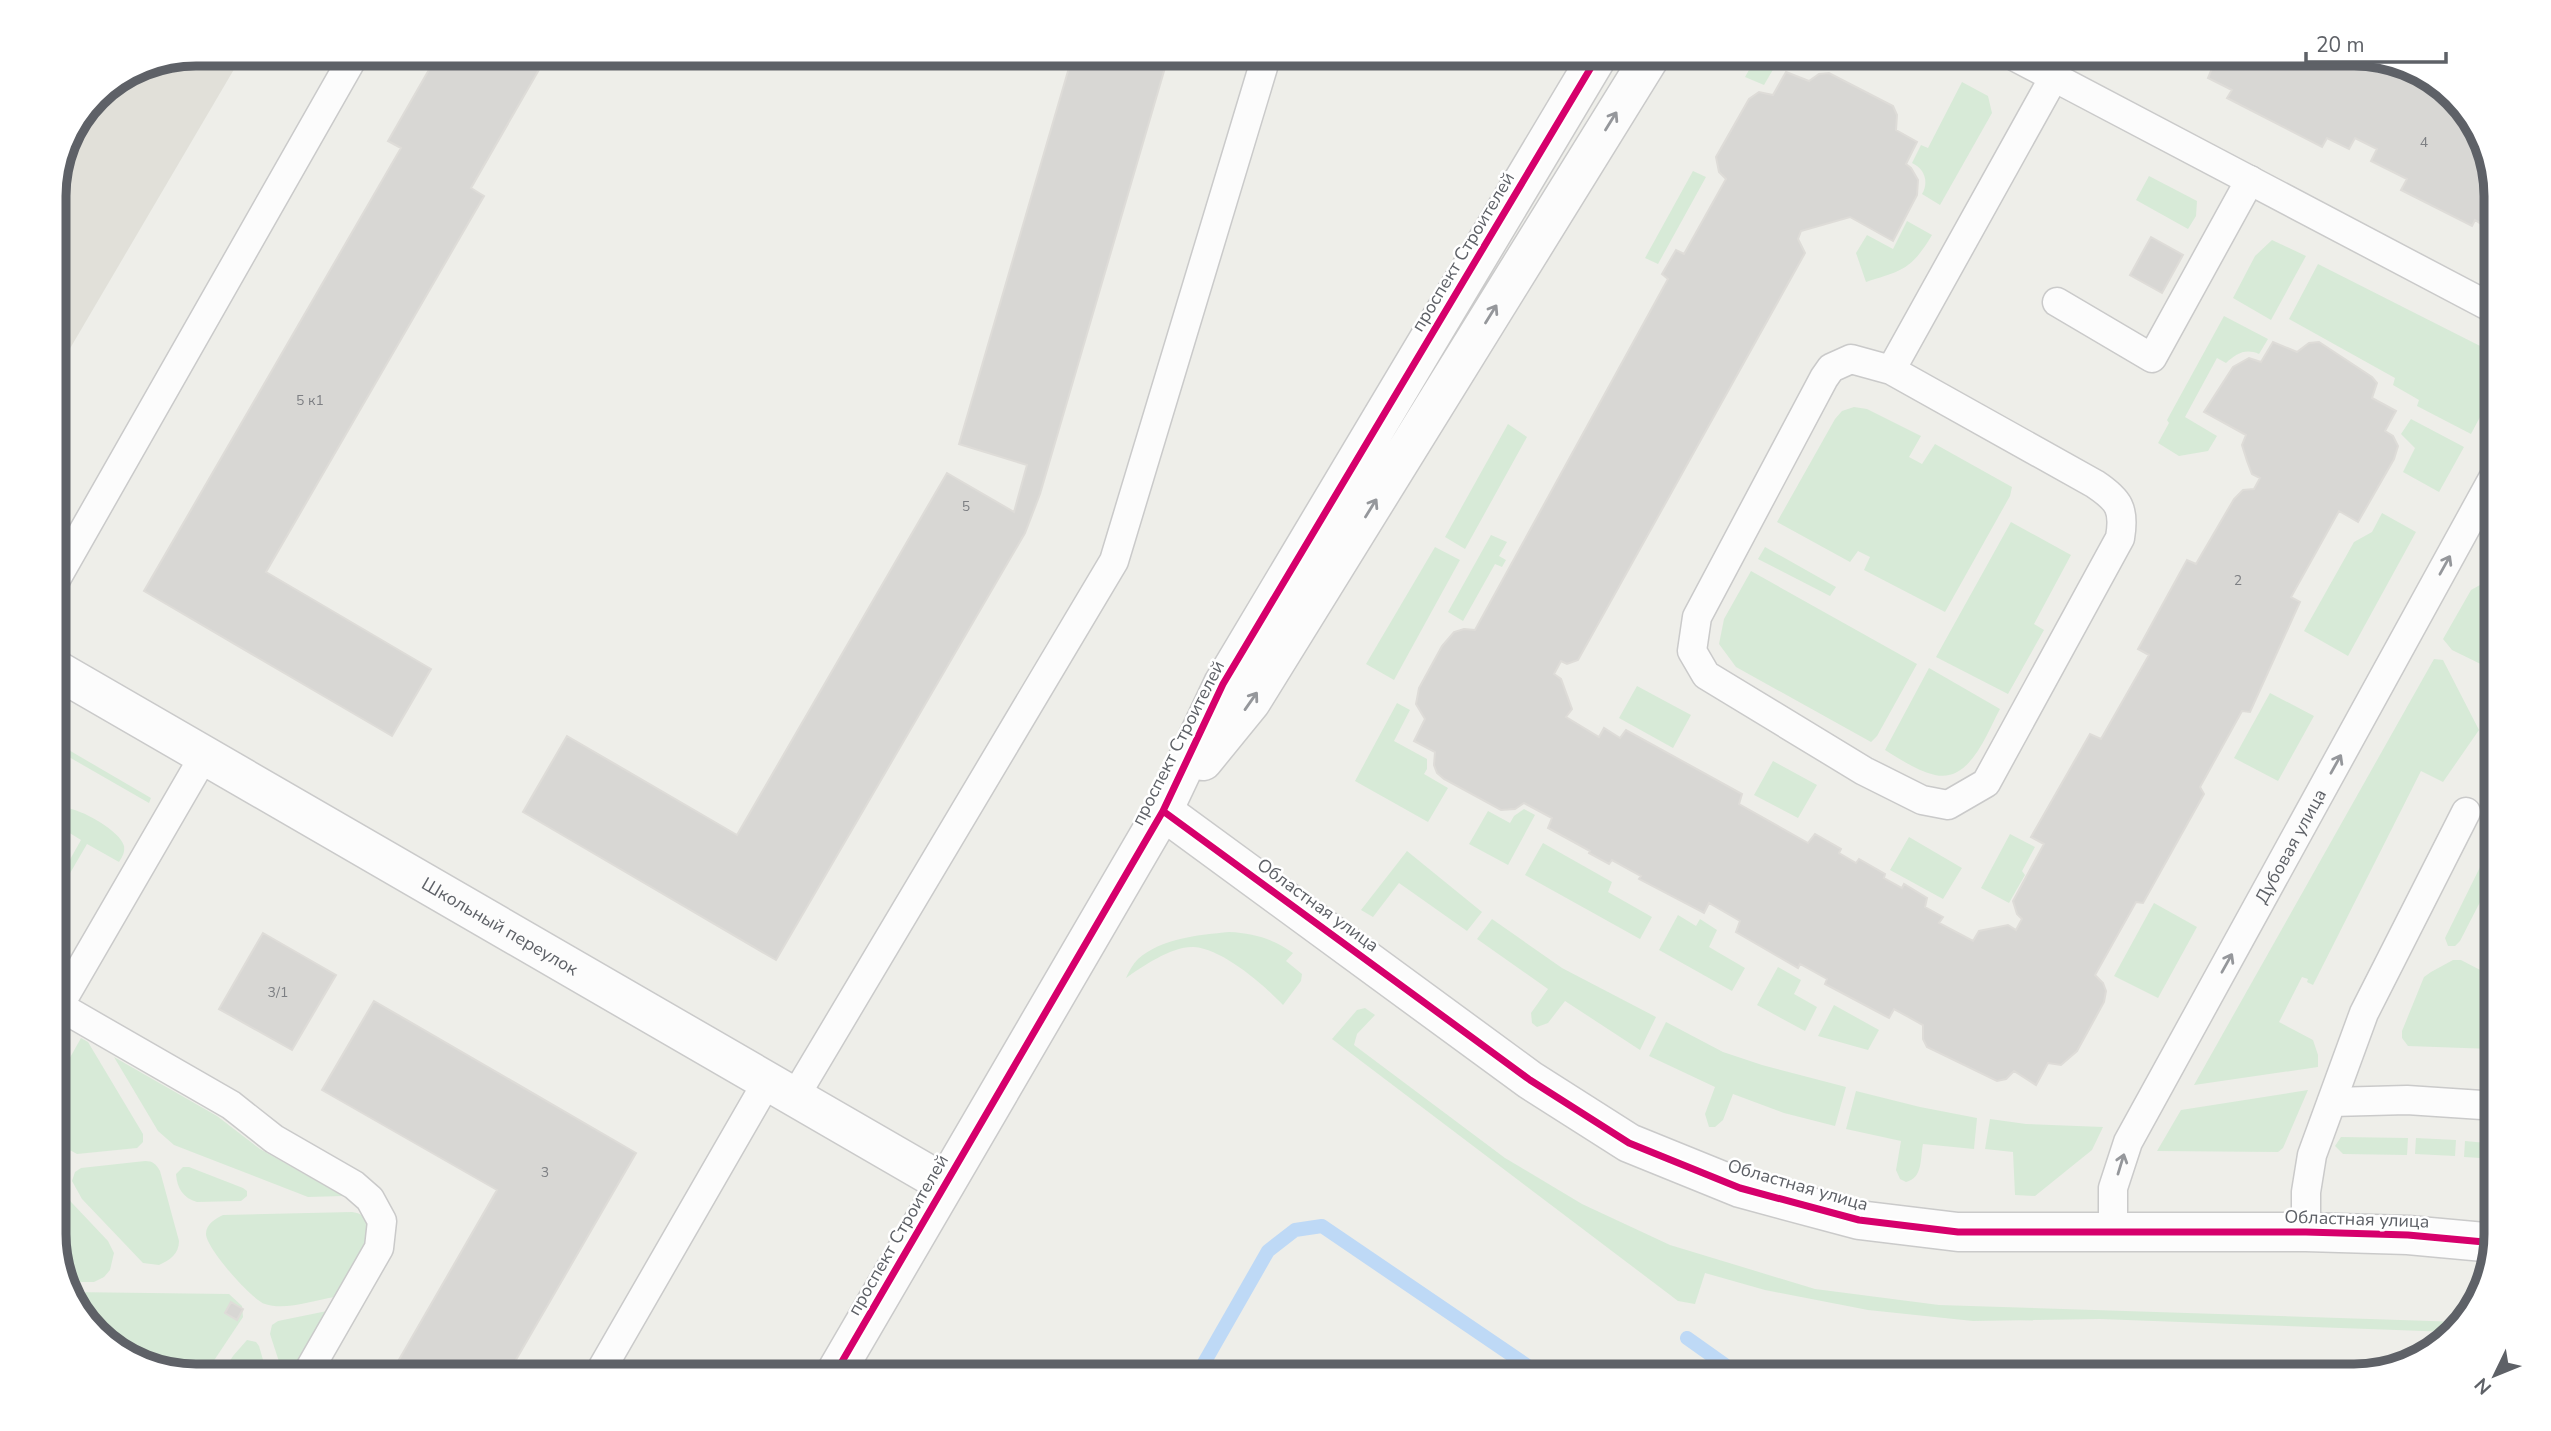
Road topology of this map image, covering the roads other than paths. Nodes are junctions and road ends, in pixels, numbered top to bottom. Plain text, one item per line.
1 (348, 66) edge
2 (1263, 66) edge
3 (1591, 66) edge
4 (2033, 66) edge
5 (1643, 70) edge
6 (2054, 77) junction
7 (2250, 180) junction
8 (2057, 302) dead end
9 (2484, 303) edge
10 (1891, 370) junction
11 (2484, 495) edge
12 (67, 560) edge
13 (67, 676) edge
14 (204, 756) junction
15 (1163, 811) junction
16 (2466, 812) dead end
17 (67, 992) edge
18 (67, 1011) edge
19 (781, 1090) junction
20 (2332, 1102) junction
21 (2484, 1105) edge
22 (945, 1184) junction
23 (2113, 1231) junction
24 (2306, 1232) junction
25 (2484, 1242) edge
26 (312, 1364) edge
27 (605, 1364) edge
28 (841, 1364) edge

1 - 12 lane
2 - 19 lane
3 - 15 street, проспект Строителей
4 - 6 lane
15 -> 5 street, проспект Строителей
6 - 7 lane
6 - 10 lane
7 - 8 lane
7 - 9 lane
10 - 10 lane
23 -> 11 lane, Дубовая улица
13 - 14 street, Школьный переулок
14 - 17 lane
14 - 19 street, Школьный переулок
15 - 22 street, проспект Строителей
15 - 23 street, Областная улица
16 - 20 lane
18 - 26 lane
19 - 22 street, Школьный переулок
19 - 27 lane
20 - 21 lane
20 - 24 lane
22 - 28 street, проспект Строителей
23 - 24 street, Областная улица
24 - 25 street, Областная улица

